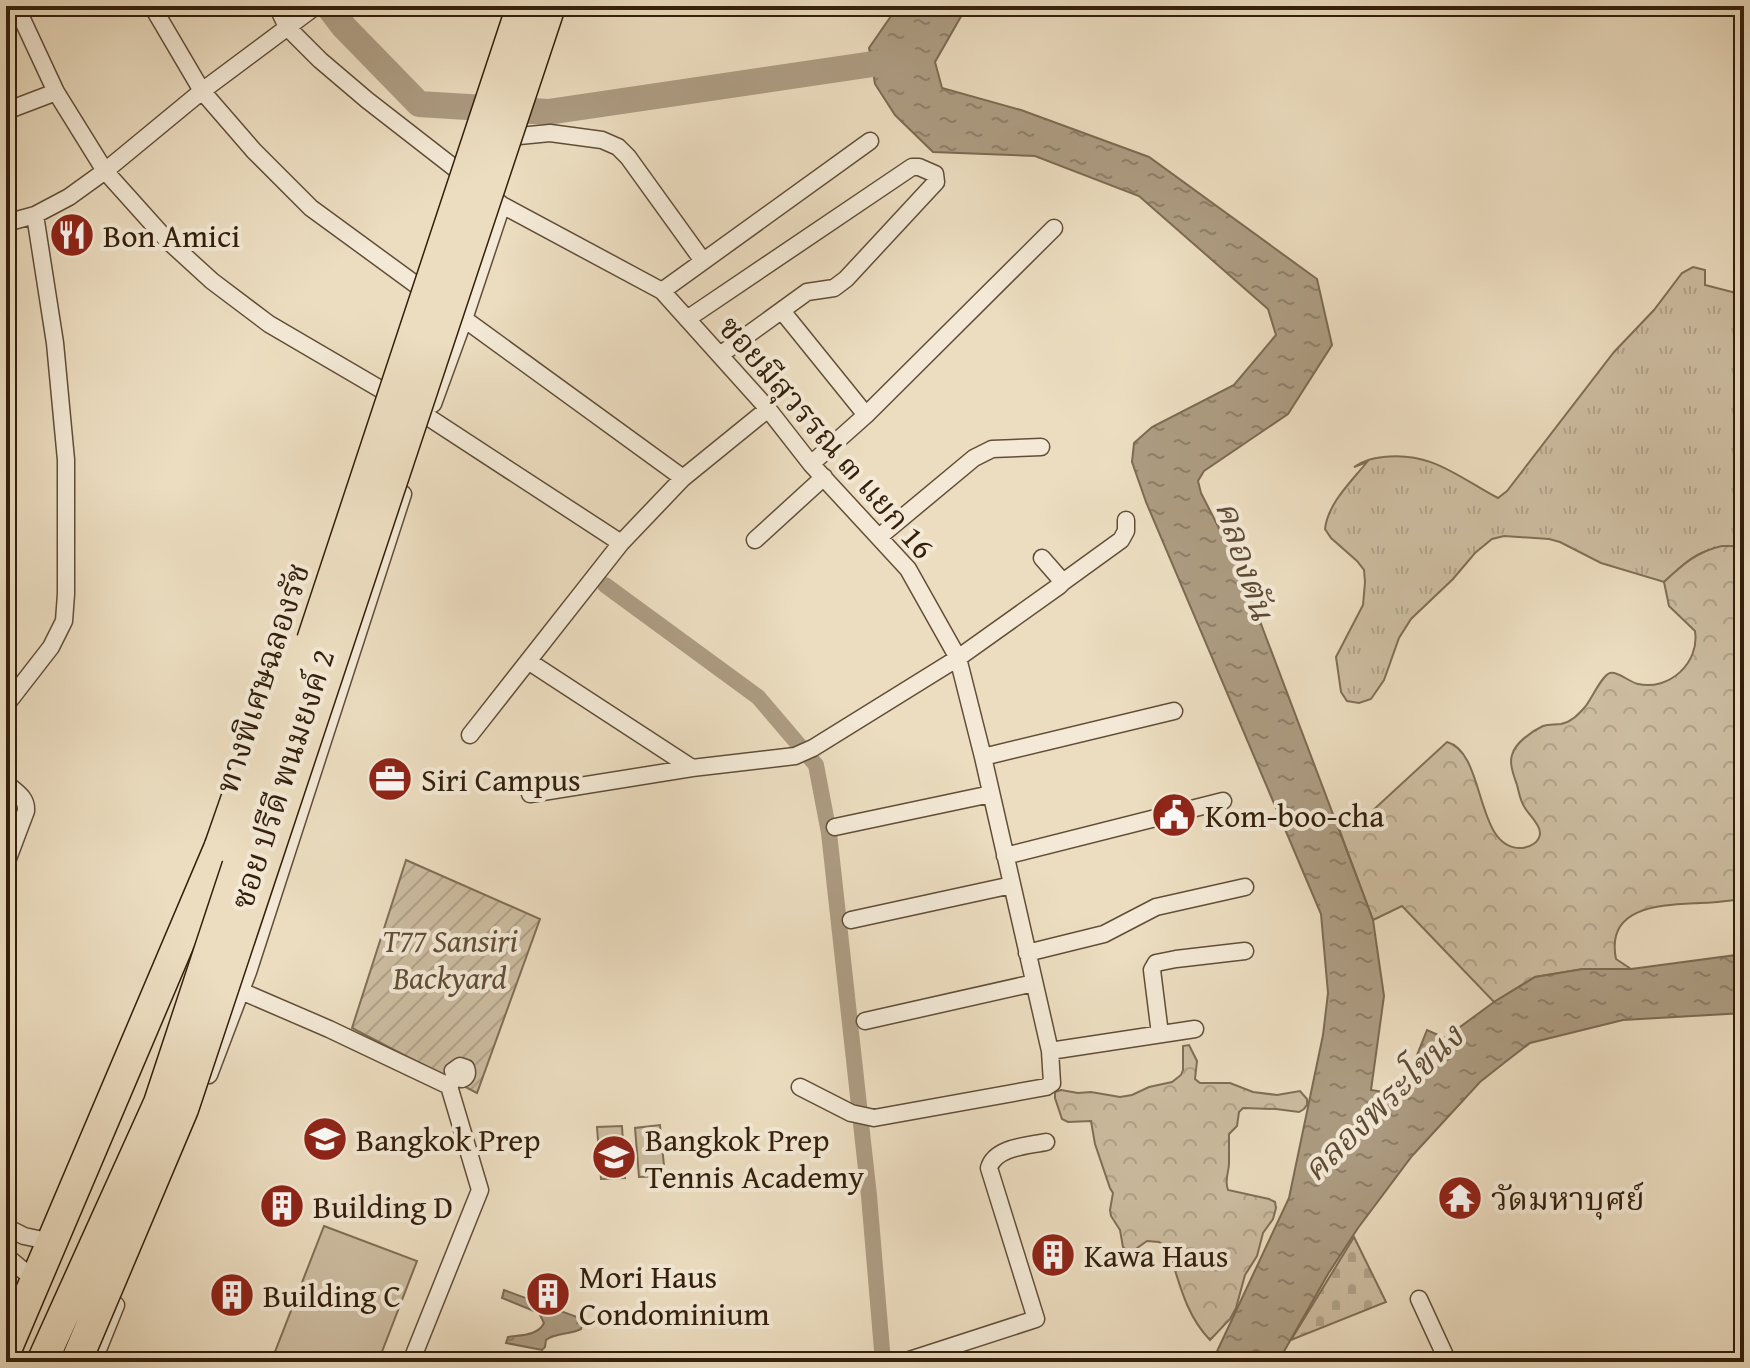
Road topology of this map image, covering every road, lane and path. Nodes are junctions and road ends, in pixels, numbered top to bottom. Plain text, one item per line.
1 (16, 6) edge
2 (152, 6) edge
3 (277, 6) edge
4 (522, 6) edge
5 (550, 6) edge
6 (312, 9) edge
7 (287, 27) junction
8 (202, 91) junction
9 (56, 92) junction
10 (6, 111) edge
11 (519, 136) dead end
12 (870, 141) dead end
13 (105, 171) junction
14 (502, 205) junction
15 (35, 215) junction
16 (6, 223) edge
17 (1054, 228) dead end
18 (703, 261) junction
19 (430, 289) junction
20 (662, 291) junction
21 (782, 311) junction
22 (464, 319) junction
23 (687, 319) junction
24 (720, 355) junction
25 (768, 409) junction
26 (866, 415) junction
27 (428, 417) junction
28 (1041, 447) dead end
29 (811, 464) junction
30 (824, 477) junction
31 (683, 478) junction
32 (1126, 520) dead end
33 (879, 537) junction
34 (755, 540) dead end
35 (621, 543) junction
36 (1042, 558) dead end
37 (1063, 582) junction
38 (958, 658) junction
39 (528, 661) junction
40 (6, 705) edge
41 (1174, 711) dead end
42 (470, 735) dead end
43 (983, 757) junction
44 (692, 768) junction
45 (6, 783) edge
46 (530, 794) dead end
47 (991, 794) junction
48 (1223, 801) dead end
49 (835, 827) dead end
50 (1005, 856) junction
51 (6, 864) edge
52 (1012, 885) junction
53 (1245, 887) dead end
54 (851, 920) dead end
55 (1245, 951) dead end
56 (1027, 953) junction
57 (1034, 983) junction
58 (241, 991) junction
59 (865, 1021) dead end
60 (1195, 1029) dead end
61 (1160, 1034) junction
62 (1050, 1051) junction
63 (800, 1087) dead end
64 (1046, 1142) dead end
65 (6, 1227) edge
66 (52, 1242) junction
67 (6, 1256) edge
68 (36, 1281) junction
69 (1419, 1299) dead end
70 (6, 1350) edge
71 (42, 1362) edge
72 (76, 1362) edge
73 (93, 1362) edge
74 (411, 1362) edge
75 (903, 1362) edge
76 (1448, 1362) edge

1 - 9 street
2 - 8 street
3 - 7 street, ซอยมีสุวรรณ ๓ แยก 16
4 - 19 highway, ทางพิเศษฉลองรัช, bridge
5 - 72 highway, ทางพิเศษฉลองรัช, bridge
6 - 7 street
7 - 8 street
7 - 14 street, ซอยมีสุวรรณ ๓ แยก 16
8 - 13 street
8 - 22 street
9 - 10 street
9 - 13 street
11 - 18 street
12 - 18 street
13 - 15 street
13 - 27 street
14 - 20 street, ซอยมีสุวรรณ ๓ แยก 16
14 - 22 street, ซอย ปรีดี พนมยงค์ 2
15 - 16 street
15 - 40 street
17 - 26 street
18 - 20 street
19 - 66 highway, bridge
19 - 71 highway, ทางพิเศษฉลองรัช, bridge
20 - 23 street, ซอยมีสุวรรณ ๓ แยก 16
21 - 23 street
21 - 24 street
21 - 26 street
22 - 27 street, ซอย ปรีดี พนมยงค์ 2
22 - 31 street
23 - 24 street, ซอยมีสุวรรณ ๓ แยก 16
24 - 25 street, ซอยมีสุวรรณ ๓ แยก 16
25 - 29 street, ซอยมีสุวรรณ ๓ แยก 16
25 - 31 street
26 - 29 street
27 - 35 street
27 - 58 street, ซอย ปรีดี พนมยงค์ 2
28 - 33 street
29 - 30 street, ซอยมีสุวรรณ ๓ แยก 16
30 - 33 street, ซอยมีสุวรรณ ๓ แยก 16
30 - 34 street
31 - 35 street
32 - 37 street
33 - 38 street, ซอยมีสุวรรณ ๓ แยก 16
35 - 39 street
36 - 37 street
37 - 38 street
38 - 43 street, ซอยมีสุวรรณ ๓ แยก 16
38 - 44 street
39 - 42 street
39 - 44 street
41 - 43 street
43 - 47 street, ซอยมีสุวรรณ ๓ แยก 16
44 - 46 street
45 - 51 street
47 - 49 street
47 - 50 street, ซอยมีสุวรรณ ๓ แยก 16
48 - 50 street
50 - 52 street, ซอยมีสุวรรณ ๓ แยก 16
52 - 54 street
52 - 56 street, ซอยมีสุวรรณ ๓ แยก 16
53 - 56 street
55 - 61 street
56 - 57 street, ซอยมีสุวรรณ ๓ แยก 16
57 - 59 street
57 - 62 street, ซอยมีสุวรรณ ๓ แยก 16
58 - 73 street, ซอย ปรีดี พนมยงค์ 2
58 - 74 street
60 - 61 street
61 - 62 street
62 - 63 street, ซอยมีสุวรรณ ๓ แยก 16
64 - 75 street
65 - 66 street
66 - 68 highway
67 - 68 street
68 - 70 highway
69 - 76 street

